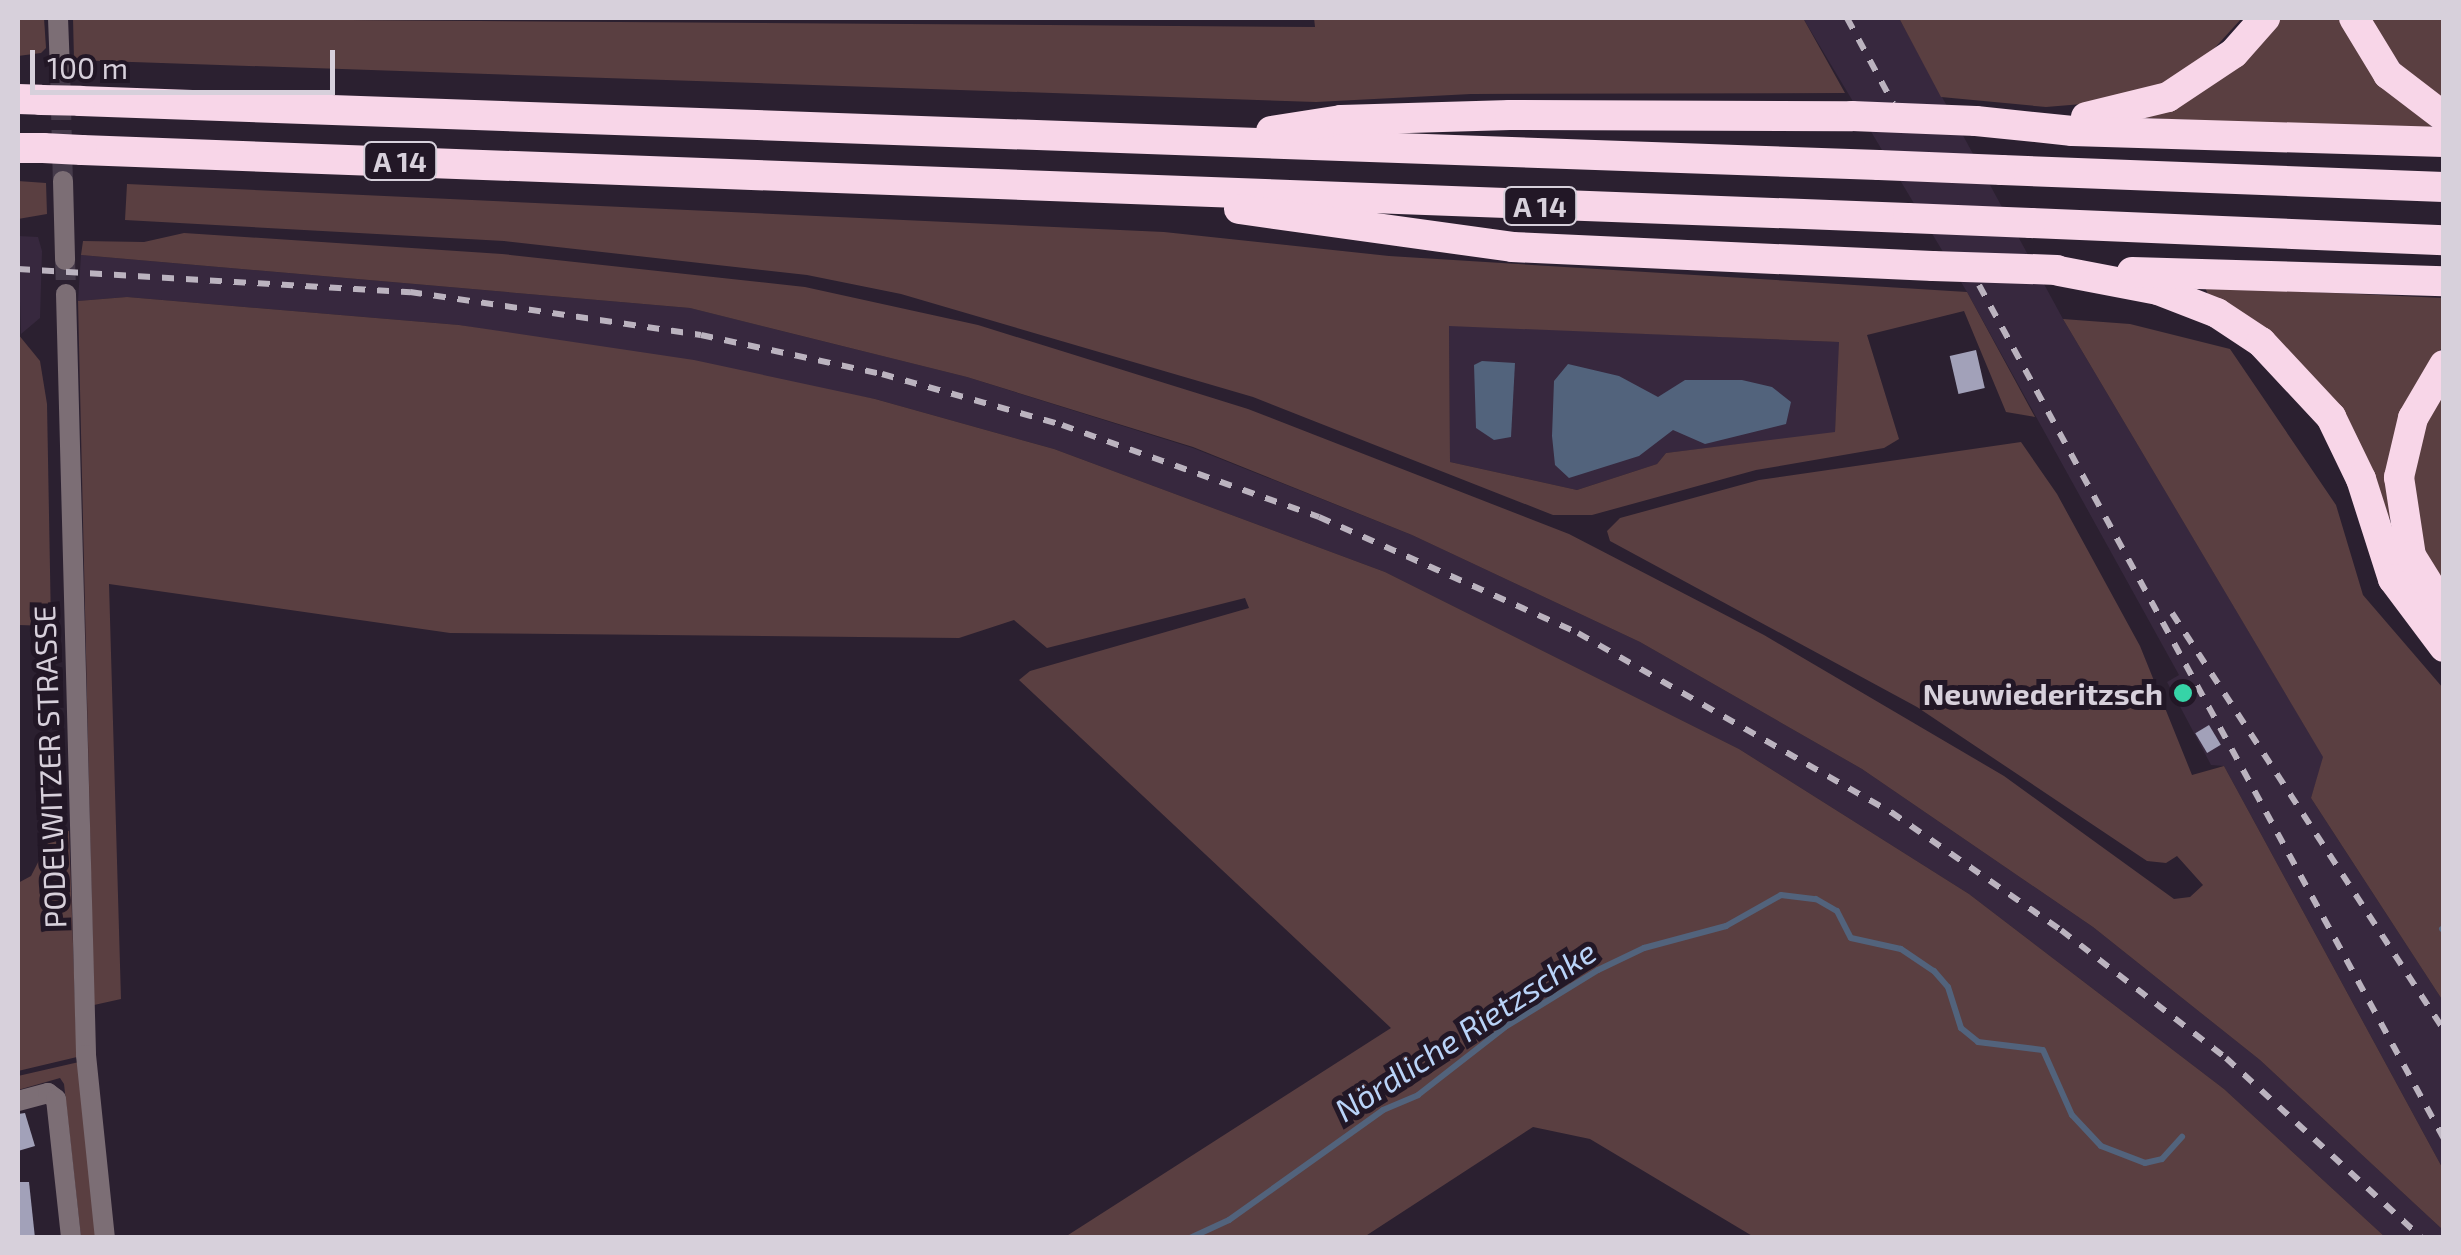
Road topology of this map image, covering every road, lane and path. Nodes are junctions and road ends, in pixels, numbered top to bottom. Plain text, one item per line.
1 (58, 18) edge
2 (2265, 18) edge
3 (2354, 18) edge
4 (60, 70) tunnel mouth
5 (29, 99) edge
6 (2444, 117) edge
7 (1976, 121) junction
8 (1199, 141) junction
9 (2444, 142) edge
10 (30, 148) edge
11 (63, 181) tunnel mouth
12 (2444, 186) edge
13 (1173, 193) junction
14 (2444, 240) edge
15 (65, 260) tunnel mouth
16 (2058, 270) junction
17 (2444, 281) edge
18 (66, 294) tunnel mouth
19 (2444, 365) edge
20 (2444, 608) edge
21 (2444, 647) edge
22 (18, 1101) edge
23 (70, 1238) edge
24 (105, 1238) edge

1 - 4 street
2 - 7 highway
3 - 6 highway
5 - 8 highway, A 14, bridge
7 - 8 highway, bridge
7 - 9 highway
8 - 12 highway, A 14, bridge
10 - 13 highway, A 14, bridge
11 - 15 street
13 - 14 highway, A 14, bridge
13 - 16 highway, bridge
16 - 17 highway
16 - 21 highway
18 - 24 street, PODELWITZER STRASSE
19 - 20 highway
22 - 23 street

